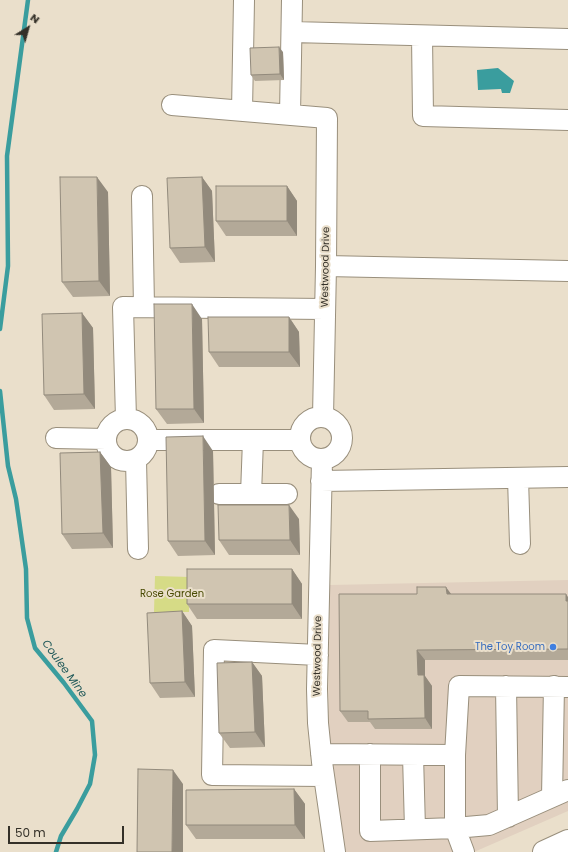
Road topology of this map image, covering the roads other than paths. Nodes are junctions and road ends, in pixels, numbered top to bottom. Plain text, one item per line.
1 (244, 0) edge
2 (292, 0) edge
3 (292, 32) junction
4 (422, 36) junction
5 (568, 39) edge
6 (172, 105) dead end
7 (242, 111) junction
8 (290, 115) junction
9 (568, 120) edge
10 (142, 196) dead end
11 (326, 266) junction
12 (568, 271) edge
13 (144, 307) junction
14 (325, 309) junction
15 (323, 417) junction
16 (126, 419) junction
17 (56, 438) dead end
18 (106, 439) junction
19 (148, 440) junction
20 (253, 440) junction
21 (300, 440) junction
22 (136, 460) junction
23 (322, 460) junction
24 (568, 477) edge
25 (518, 478) junction
26 (322, 481) junction
27 (219, 494) dead end
28 (251, 494) junction
29 (287, 494) dead end
30 (520, 544) dead end
31 (138, 549) dead end
32 (318, 655) junction
33 (506, 686) junction
34 (561, 686) edge
35 (321, 754) junction
36 (370, 754) junction
37 (413, 754) junction
38 (455, 755) junction
39 (324, 776) junction
40 (560, 794) edge
41 (508, 817) junction
42 (455, 828) junction
43 (415, 829) junction
44 (568, 841) edge
45 (335, 852) edge
46 (464, 852) edge
47 (544, 852) edge

1 - 7 street
2 - 3 street
3 - 4 street
3 - 8 street
4 - 5 street
4 - 9 street
6 - 7 street
7 - 8 street
8 - 11 street, Westwood Drive
10 - 13 street
11 - 12 street
11 - 14 street, Westwood Drive
13 - 14 street
13 - 16 street
14 - 15 street, Westwood Drive
15 - 21 street
15 - 23 street
16 - 18 street
16 - 19 street
17 - 18 street
18 - 22 street
19 - 20 street
19 - 22 street
20 - 21 street
20 - 28 street
21 - 23 street
22 - 31 street
23 - 26 street, Westwood Drive
24 - 25 street
25 - 26 street
25 - 30 street
26 - 32 street, Westwood Drive
27 - 28 street
28 - 29 street
32 - 35 street, Westwood Drive
32 - 39 street
33 - 34 street
33 - 38 street
33 - 41 street
34 - 40 street
35 - 36 street
35 - 39 street, Westwood Drive
36 - 37 street
36 - 43 street
37 - 38 street
37 - 43 street
38 - 42 street
39 - 45 street, Westwood Drive
40 - 41 street
41 - 42 street
42 - 43 street
42 - 46 street
44 - 47 main road

